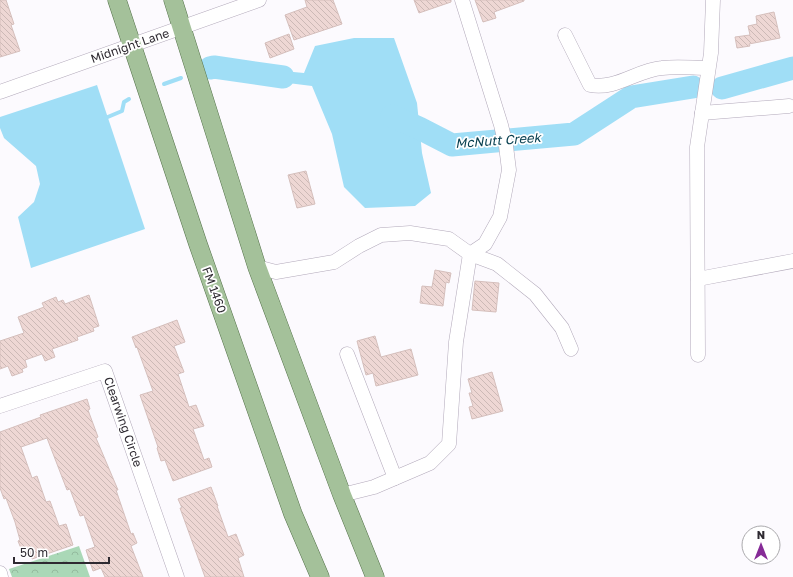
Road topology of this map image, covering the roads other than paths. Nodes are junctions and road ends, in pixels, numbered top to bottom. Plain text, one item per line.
1 (117, 0) edge
2 (173, 0) edge
3 (259, 0) edge
4 (462, 0) edge
5 (713, 0) edge
6 (182, 28) junction
7 (565, 35) dead end
8 (131, 46) junction
9 (708, 68) junction
10 (0, 92) edge
11 (789, 106) dead end
12 (702, 113) junction
13 (470, 254) junction
14 (793, 261) edge
15 (257, 267) junction
16 (698, 279) junction
17 (571, 349) dead end
18 (347, 354) dead end
19 (698, 355) dead end
20 (0, 406) edge
21 (395, 478) junction
22 (342, 495) junction
23 (0, 573) edge
24 (1, 577) edge
25 (176, 577) edge
26 (320, 577) edge
27 (375, 577) edge

1 - 8 main road, FM 1460 / FM 1460
2 - 6 main road
3 - 6 street, Midnight Lane
4 - 13 street
5 - 9 street
6 - 8 street, Midnight Lane
6 - 15 main road
7 - 9 street
8 - 10 street, Midnight Lane
8 - 26 main road, FM 1460 / FM 1460
9 - 12 street
11 - 12 street
12 - 16 street
13 - 15 street
13 - 17 street
13 - 21 street
14 - 16 street
15 - 22 main road
16 - 19 street
18 - 21 street
20 - 25 street, Clearwing Circle
21 - 22 street
22 - 27 main road
23 - 24 street

